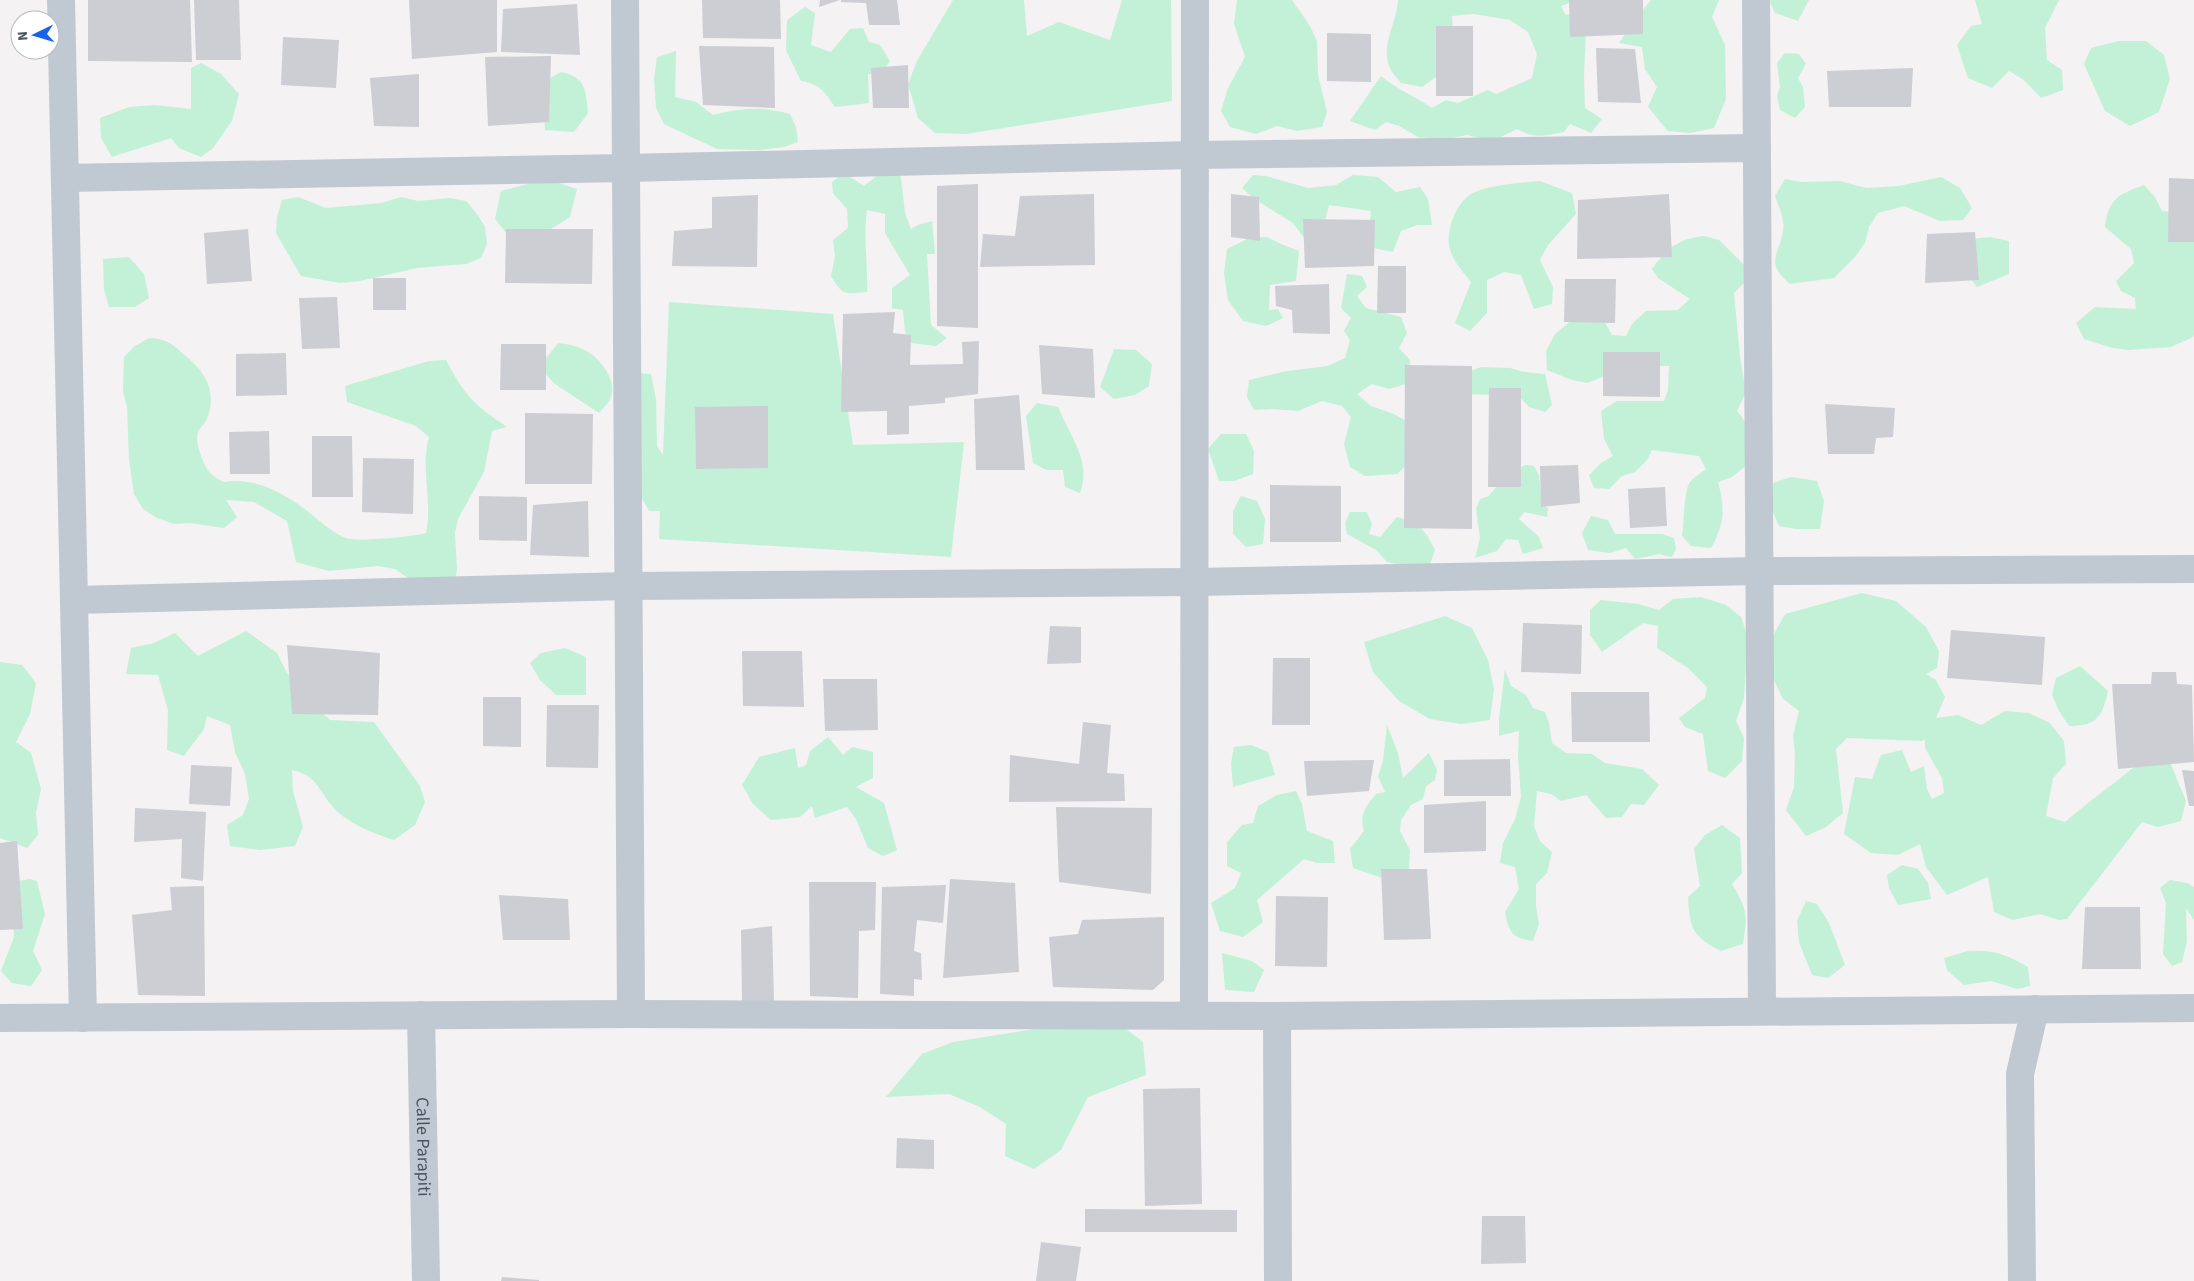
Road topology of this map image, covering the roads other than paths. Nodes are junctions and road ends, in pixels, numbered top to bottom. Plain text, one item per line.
1 (61, 0) edge
2 (625, 0) edge
3 (1195, 0) edge
4 (1756, 0) edge
5 (1757, 148) junction
6 (1195, 155) junction
7 (626, 168) junction
8 (65, 178) junction
9 (2194, 569) edge
10 (1760, 571) junction
11 (1195, 582) junction
12 (628, 586) junction
13 (74, 600) junction
14 (2194, 1008) edge
15 (2035, 1009) junction
16 (1762, 1012) junction
17 (631, 1014) junction
18 (1194, 1014) junction
19 (421, 1015) junction
20 (1277, 1016) junction
21 (0, 1018) edge
22 (83, 1018) junction
23 (426, 1281) edge
24 (1278, 1281) edge
25 (2022, 1281) edge

1 - 8 street
2 - 7 street
3 - 6 street
4 - 5 street
5 - 6 street
5 - 10 street
6 - 7 street
6 - 11 street
7 - 8 street
7 - 12 street
8 - 13 street
9 - 10 street
10 - 11 street
10 - 16 street
11 - 12 street
11 - 18 street
12 - 13 street
12 - 17 street
13 - 22 street
14 - 15 street
15 - 16 street
15 - 25 street
16 - 20 street
17 - 18 street
17 - 19 street
18 - 20 street
19 - 22 street
19 - 23 street, Calle Parapiti
20 - 24 street
21 - 22 street

